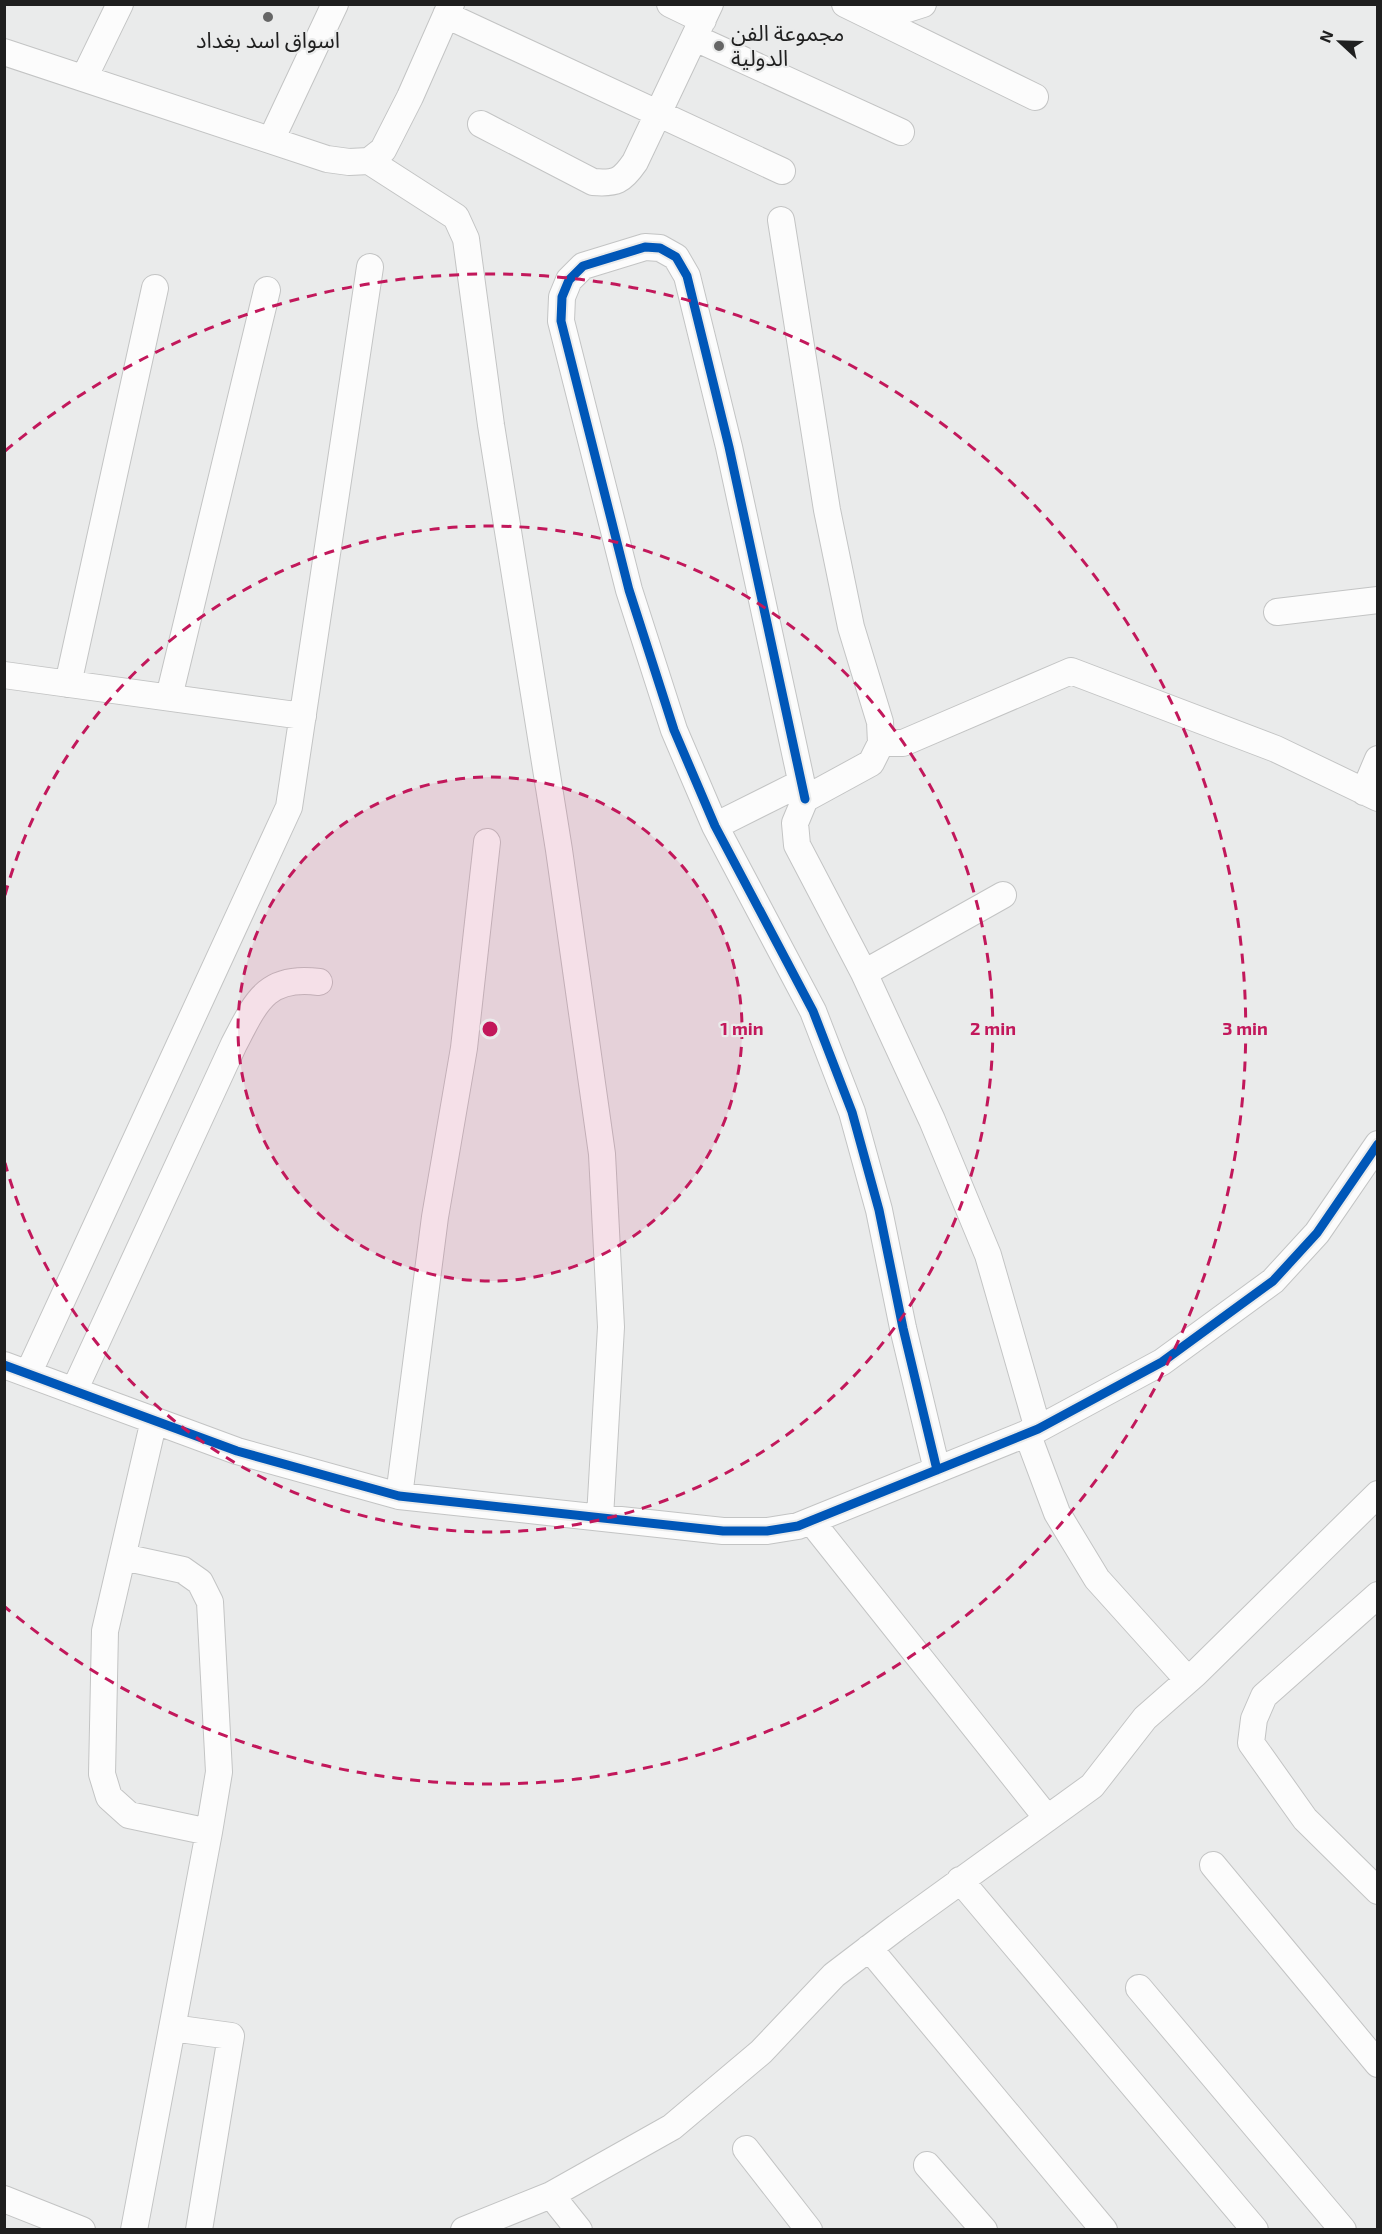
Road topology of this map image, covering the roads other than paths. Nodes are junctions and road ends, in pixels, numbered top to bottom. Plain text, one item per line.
1 (120, 4) edge
2 (335, 4) edge
3 (670, 4) edge
4 (845, 4) edge
5 (923, 4) edge
6 (448, 10) edge
7 (876, 19) junction
8 (703, 21) edge
9 (4, 52) edge
10 (84, 78) junction
11 (1035, 97) dead end
12 (659, 114) junction
13 (481, 124) dead end
14 (901, 132) dead end
15 (271, 140) junction
16 (369, 161) junction
17 (782, 171) dead end
18 (781, 220) dead end
19 (370, 267) dead end
20 (155, 288) dead end
21 (267, 290) dead end
22 (1377, 600) edge
23 (1277, 612) dead end
24 (4, 675) edge
25 (68, 684) junction
26 (169, 697) junction
27 (303, 716) junction
28 (881, 743) junction
29 (1377, 759) edge
30 (803, 791) junction
31 (1370, 795) edge
32 (716, 826) junction
33 (487, 842) dead end
34 (1003, 895) dead end
35 (864, 973) junction
36 (319, 982) dead end
37 (1377, 1144) edge
38 (12, 1371) edge
39 (74, 1390) junction
40 (153, 1420) junction
41 (1033, 1431) junction
42 (937, 1470) junction
43 (1377, 1494) edge
44 (399, 1496) junction
45 (600, 1518) junction
46 (811, 1521) junction
47 (123, 1557) junction
48 (1377, 1595) edge
49 (1188, 1680) junction
50 (1047, 1818) junction
51 (209, 1832) junction
52 (1213, 1865) dead end
53 (960, 1880) junction
54 (1377, 1891) edge
55 (869, 1948) junction
56 (1139, 1989) dead end
57 (172, 2028) junction
58 (1377, 2064) edge
59 (746, 2149) dead end
60 (927, 2165) dead end
61 (551, 2195) junction
62 (4, 2199) edge
63 (81, 2229) edge
64 (134, 2229) edge
65 (199, 2229) edge
66 (464, 2229) edge
67 (579, 2229) edge
68 (809, 2229) edge
69 (984, 2229) edge
70 (1104, 2229) edge
71 (1255, 2229) edge
72 (1343, 2229) edge

1 - 10 street
2 - 15 street
3 - 8 street
4 - 7 street
5 - 7 street
6 - 12 street
6 - 16 street
7 - 11 street
8 - 12 street
8 - 14 street
9 - 10 street
10 - 15 street
12 - 13 street
12 - 17 street
15 - 16 street
16 - 45 street
18 - 28 street
19 - 27 street
20 - 25 street
21 - 26 street
22 - 23 street
24 - 25 street
25 - 26 street
26 - 27 street
27 - 38 street
28 - 30 street
28 - 31 street
29 - 31 street
30 - 32 street
30 - 32 street
30 - 35 street
32 - 42 street
33 - 44 street
34 - 35 street
35 - 41 street
36 - 39 street
37 - 41 street
38 - 39 street
39 - 40 street
40 - 44 street
40 - 47 street
41 - 42 street
41 - 49 street
42 - 46 street
43 - 49 street
44 - 45 street
45 - 46 street
46 - 50 street
47 - 51 street
47 - 51 street
48 - 54 street
49 - 50 street
50 - 53 street
51 - 57 street
52 - 58 street
53 - 55 street
53 - 71 street
55 - 61 street
55 - 70 street
56 - 72 street
57 - 64 street
57 - 65 street
59 - 68 street
60 - 69 street
61 - 66 street
61 - 67 street
62 - 63 street

